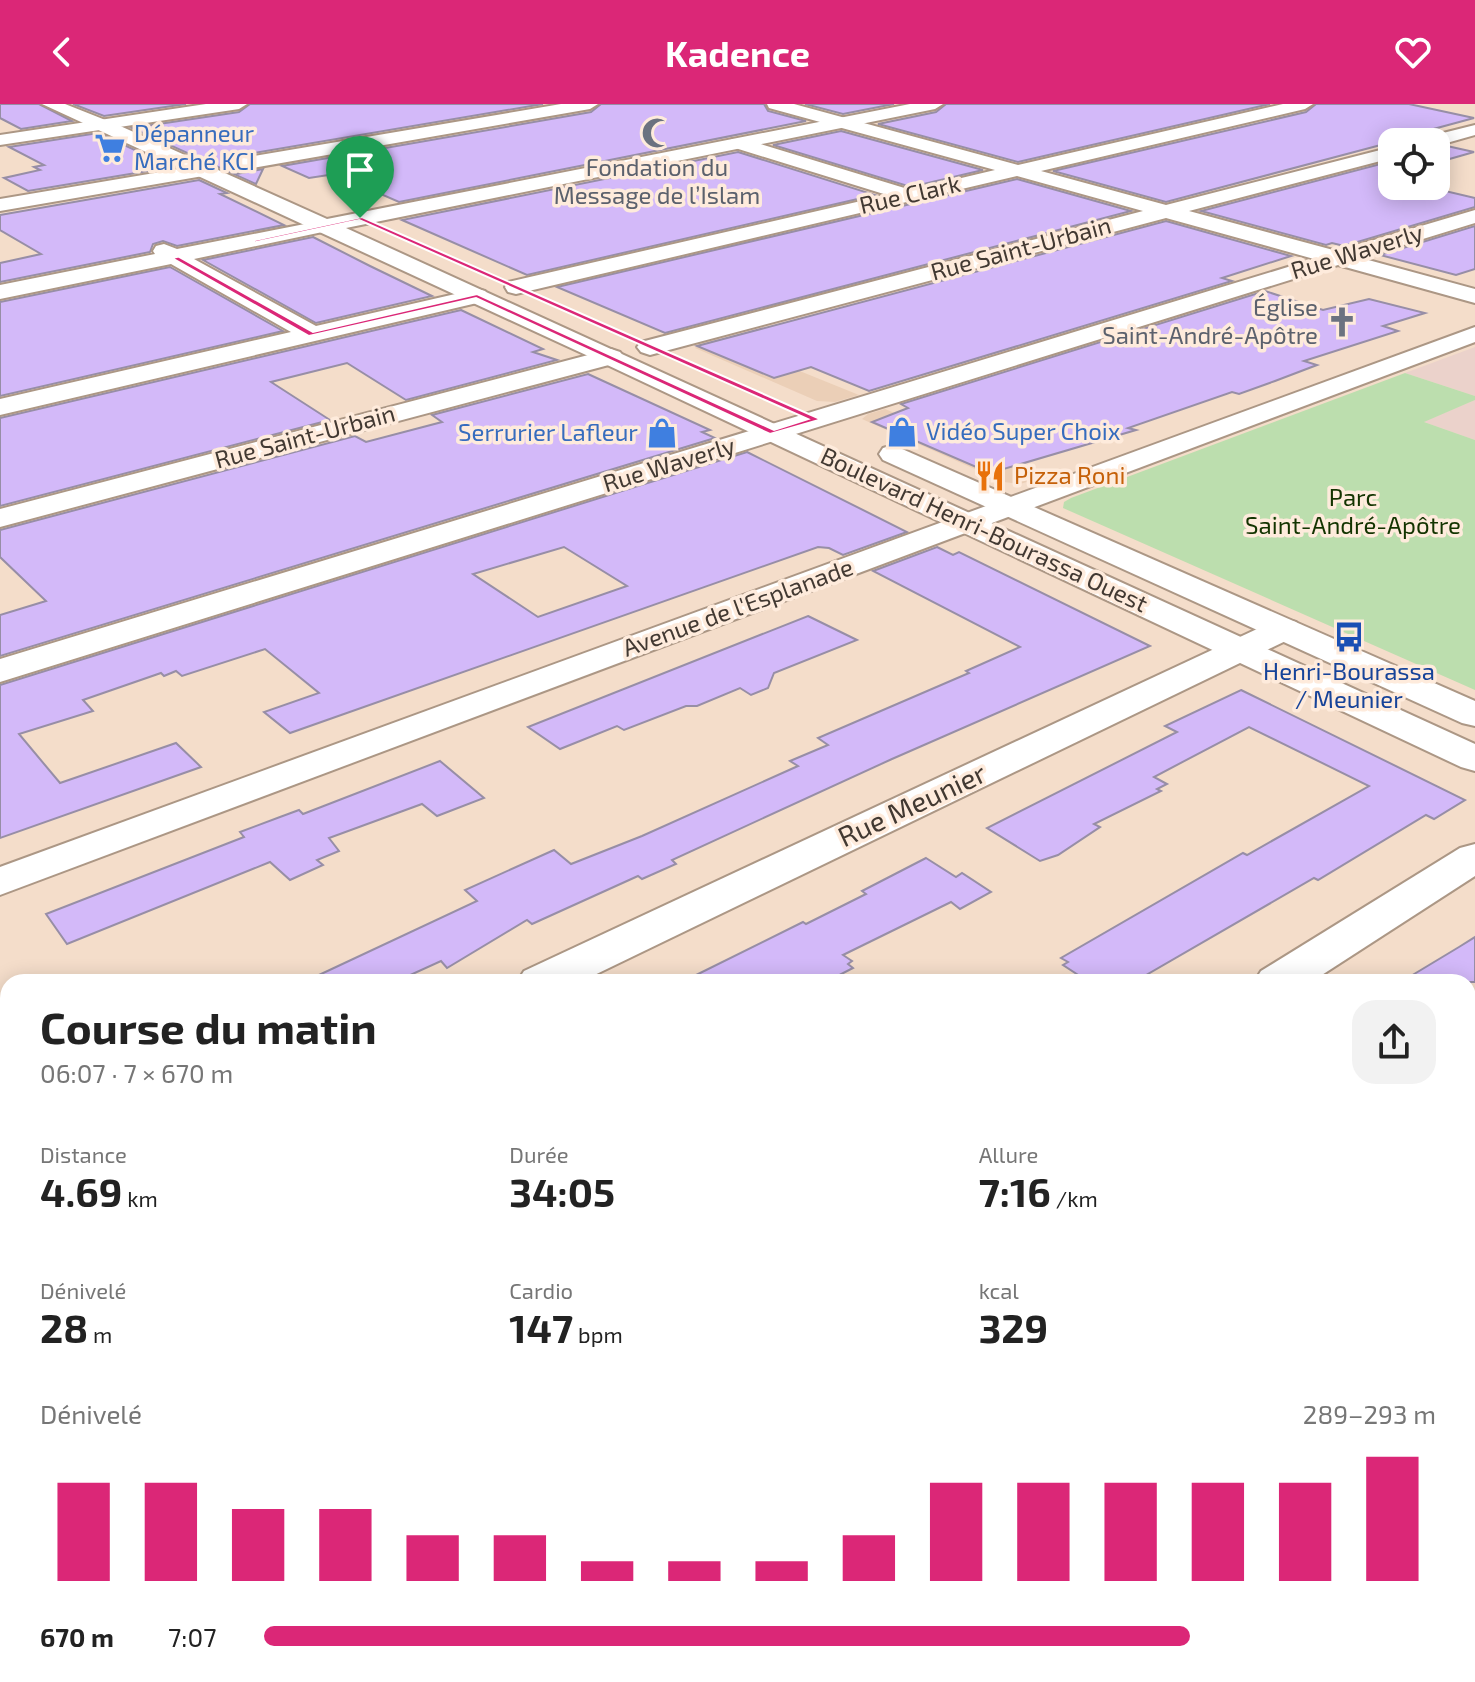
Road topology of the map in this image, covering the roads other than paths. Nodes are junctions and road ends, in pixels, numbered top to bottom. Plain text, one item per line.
1 (50, 104) edge
2 (94, 104) edge
3 (239, 104) edge
4 (552, 104) edge
5 (590, 104) edge
6 (775, 104) edge
7 (935, 104) edge
8 (1305, 104) edge
9 (136, 120) junction
10 (842, 122) junction
11 (102, 125) junction
12 (1475, 130) edge
13 (171, 135) dead end
14 (1450, 137) edge
15 (0, 140) edge
16 (738, 143) junction
17 (1378, 156) edge
18 (214, 163) junction
19 (1017, 171) junction
20 (271, 180) dead end
21 (911, 195) junction
22 (0, 197) edge
23 (0, 205) edge
24 (1164, 211) junction
25 (366, 216) junction
26 (1475, 216) edge
27 (325, 218) junction
28 (402, 237) dead end
29 (169, 254) junction
30 (1337, 258) junction
31 (0, 283) edge
32 (484, 286) junction
33 (516, 287) junction
34 (0, 292) edge
35 (1475, 296) edge
36 (554, 304) dead end
37 (312, 334) junction
38 (1475, 334) edge
39 (611, 357) junction
40 (693, 366) dead end
41 (0, 407) edge
42 (776, 418) junction
43 (815, 420) junction
44 (1009, 506) junction
45 (0, 518) edge
46 (967, 522) junction
47 (1284, 629) junction
48 (1241, 650) junction
49 (0, 671) edge
50 (1475, 715) edge
51 (1475, 759) edge
52 (1475, 857) edge
53 (0, 882) edge
54 (558, 974) edge
55 (1291, 974) edge

1 - 11 street
2 - 9 street
3 - 9 street
4 - 18 street
5 - 18 street
6 - 10 street
7 - 10 street
8 - 19 street, Rue Clark
9 - 11 street
9 - 13 street
10 - 16 street
10 - 19 street
11 - 15 street
11 - 18 street
12 - 14 street
16 - 21 street
16 - 25 street
17 - 24 street, Rue Saint-Urbain
18 - 20 street
18 - 22 street
18 - 23 street
18 - 27 street, Boulevard Henri-Bourassa Ouest
19 - 21 street, Rue Clark
19 - 24 street
21 - 33 street, Rue Clark
24 - 30 street
24 - 40 street, Rue Saint-Urbain
25 - 27 street
25 - 28 street
26 - 30 street, Rue Waverly
27 - 29 street
27 - 32 street, Boulevard Henri-Bourassa Ouest
29 - 31 street
29 - 34 street
29 - 37 street
30 - 35 street
30 - 43 street, Rue Waverly
32 - 33 street, Boulevard Henri-Bourassa Ouest
32 - 37 street
32 - 39 street, Boulevard Henri-Bourassa Ouest
33 - 36 street, Boulevard Henri-Bourassa Ouest
37 - 41 street
38 - 44 street, Avenue de l'Esplanade
39 - 42 street, Boulevard Henri-Bourassa Ouest
39 - 45 street, Rue Saint-Urbain
42 - 43 street, Rue Waverly
42 - 46 street, Boulevard Henri-Bourassa Ouest
42 - 49 street, Rue Waverly
43 - 44 street, Boulevard Henri-Bourassa Ouest
44 - 46 street, Avenue de l'Esplanade
44 - 47 street, Boulevard Henri-Bourassa Ouest
46 - 48 street, Boulevard Henri-Bourassa Ouest
46 - 53 street, Avenue de l'Esplanade
47 - 48 street, Rue Meunier
47 - 50 street, Boulevard Henri-Bourassa Ouest
48 - 51 street, Boulevard Henri-Bourassa Ouest
48 - 54 street, Rue Meunier
52 - 55 street

